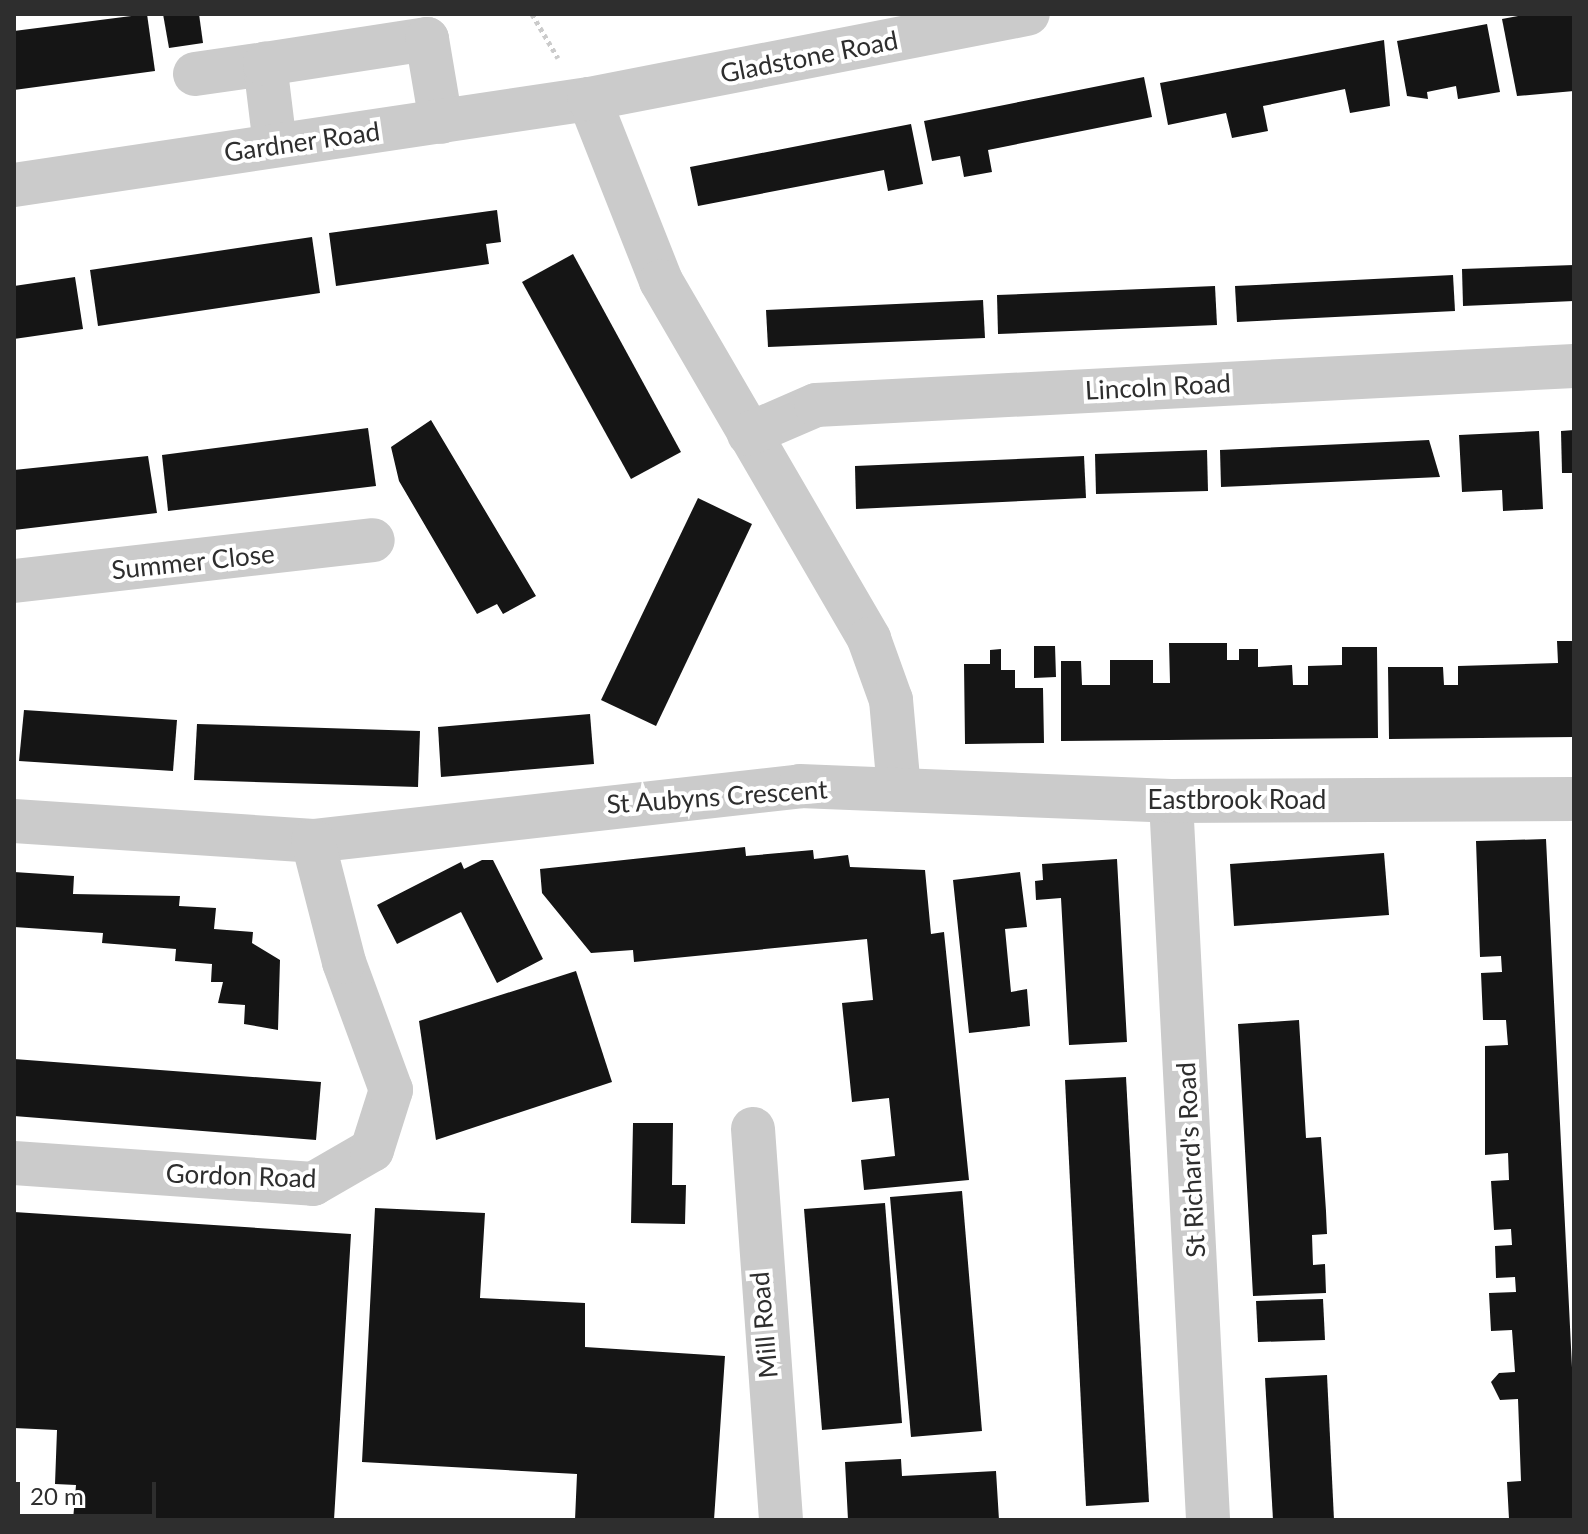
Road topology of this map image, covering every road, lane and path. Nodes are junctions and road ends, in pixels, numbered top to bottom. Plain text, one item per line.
1 (1028, 14) edge
2 (265, 64) junction
3 (195, 74) dead end
4 (589, 99) junction
5 (441, 122) junction
6 (275, 145) junction
7 (14, 185) edge
8 (1574, 366) edge
9 (749, 434) junction
10 (373, 540) dead end
11 (14, 581) edge
12 (899, 790) junction
13 (1574, 799) edge
14 (1171, 801) junction
15 (14, 821) edge
16 (313, 841) junction
17 (753, 1129) dead end
18 (14, 1163) edge
19 (781, 1520) edge
20 (1208, 1520) edge

1 - 4 street, Gladstone Road
2 - 3 street
2 - 5 street
2 - 6 street
4 - 5 street, Gardner Road
4 - 9 street
5 - 6 street, Gardner Road
6 - 7 street, Gardner Road
8 - 9 street, Lincoln Road
9 - 12 street
10 - 11 street, Summer Close
12 - 14 street, Eastbrook Road
12 - 16 street, St Aubyns Crescent
13 - 14 street, Eastbrook Road
14 - 20 street, St Richard's Road
15 - 16 street, St Aubyns Crescent
16 - 18 street, Gordon Road
17 - 19 street, Mill Road

